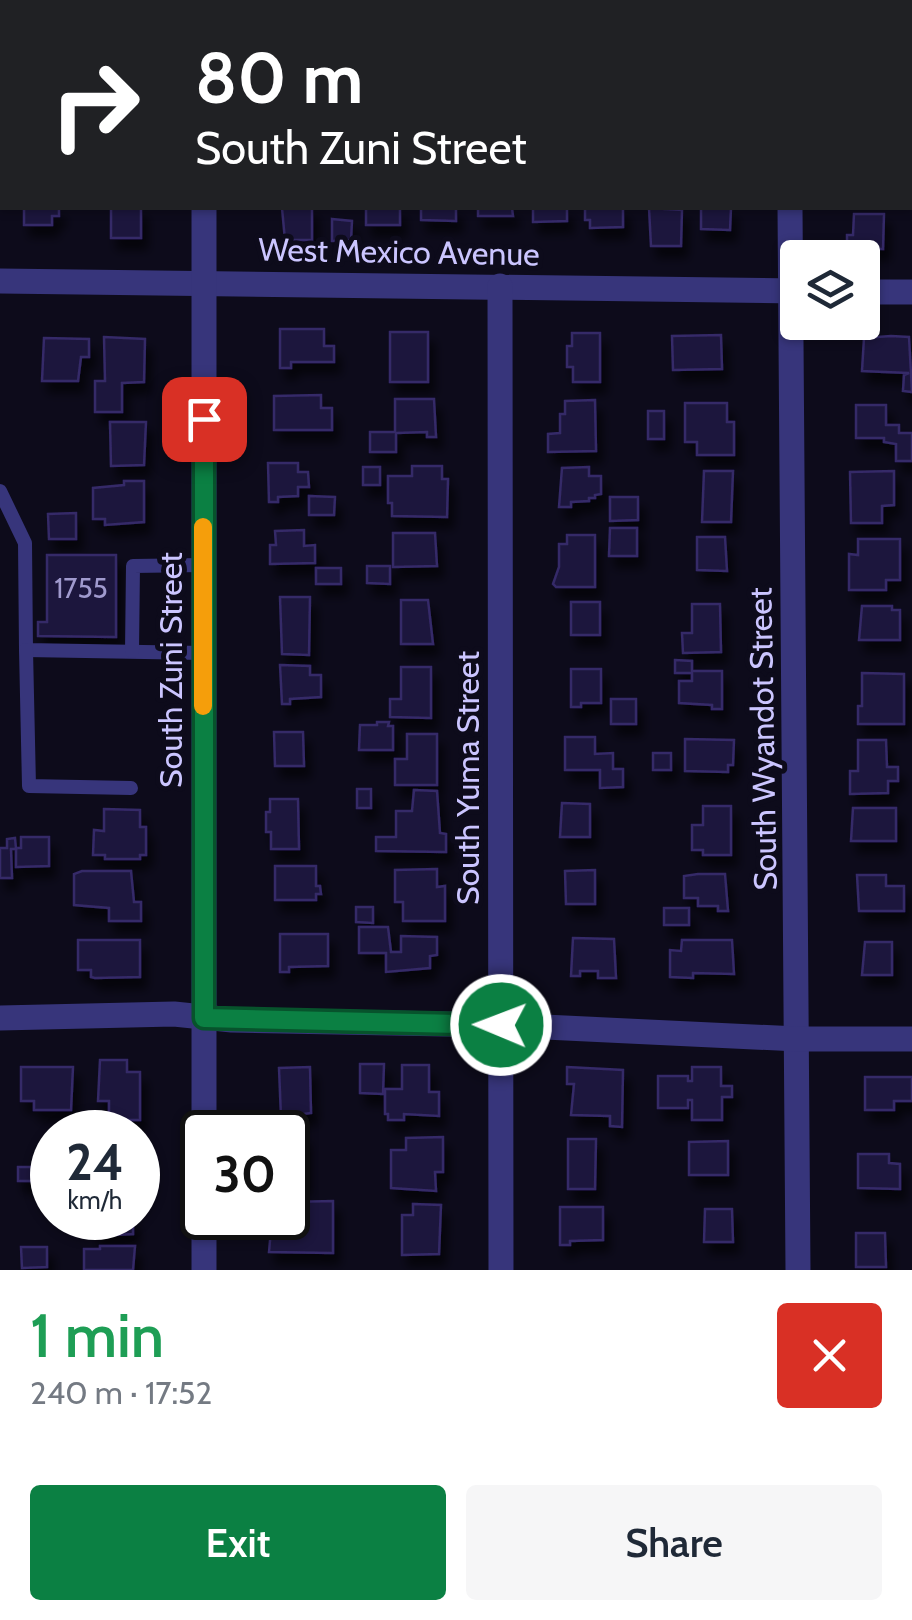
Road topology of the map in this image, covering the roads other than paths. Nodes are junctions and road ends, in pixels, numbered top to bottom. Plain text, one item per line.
1 (204, 210) edge
2 (790, 210) edge
3 (792, 240) edge
4 (0, 280) edge
5 (204, 281) junction
6 (500, 286) junction
7 (780, 291) edge
8 (880, 292) edge
9 (912, 292) edge
10 (794, 340) edge
11 (0, 491) edge
12 (203, 565) junction
13 (26, 650) junction
14 (132, 651) junction
15 (203, 652) junction
16 (131, 788) dead end
17 (0, 1018) edge
18 (204, 1018) junction
19 (501, 1025) junction
20 (798, 1038) junction
21 (912, 1038) edge
22 (204, 1110) edge
23 (204, 1240) edge
24 (204, 1270) edge
25 (502, 1270) edge
26 (798, 1270) edge

1 - 5 street, South Zuni Street
2 - 3 street, South Wyandot Street
4 - 5 street, West Mexico Avenue
5 - 6 street, West Mexico Avenue
5 - 12 street, South Zuni Street
6 - 7 street, West Mexico Avenue
6 - 19 street, South Yuma Street
8 - 9 street
10 - 20 street, South Wyandot Street
11 - 13 lane
12 - 14 lane
12 - 15 street, South Zuni Street
13 - 14 lane
13 - 16 lane
14 - 15 lane
15 - 18 street, South Zuni Street
17 - 18 street
18 - 19 street
18 - 22 street, South Zuni Street
19 - 20 street
19 - 25 street, South Yuma Street
20 - 21 street
20 - 26 street, South Wyandot Street
23 - 24 street

